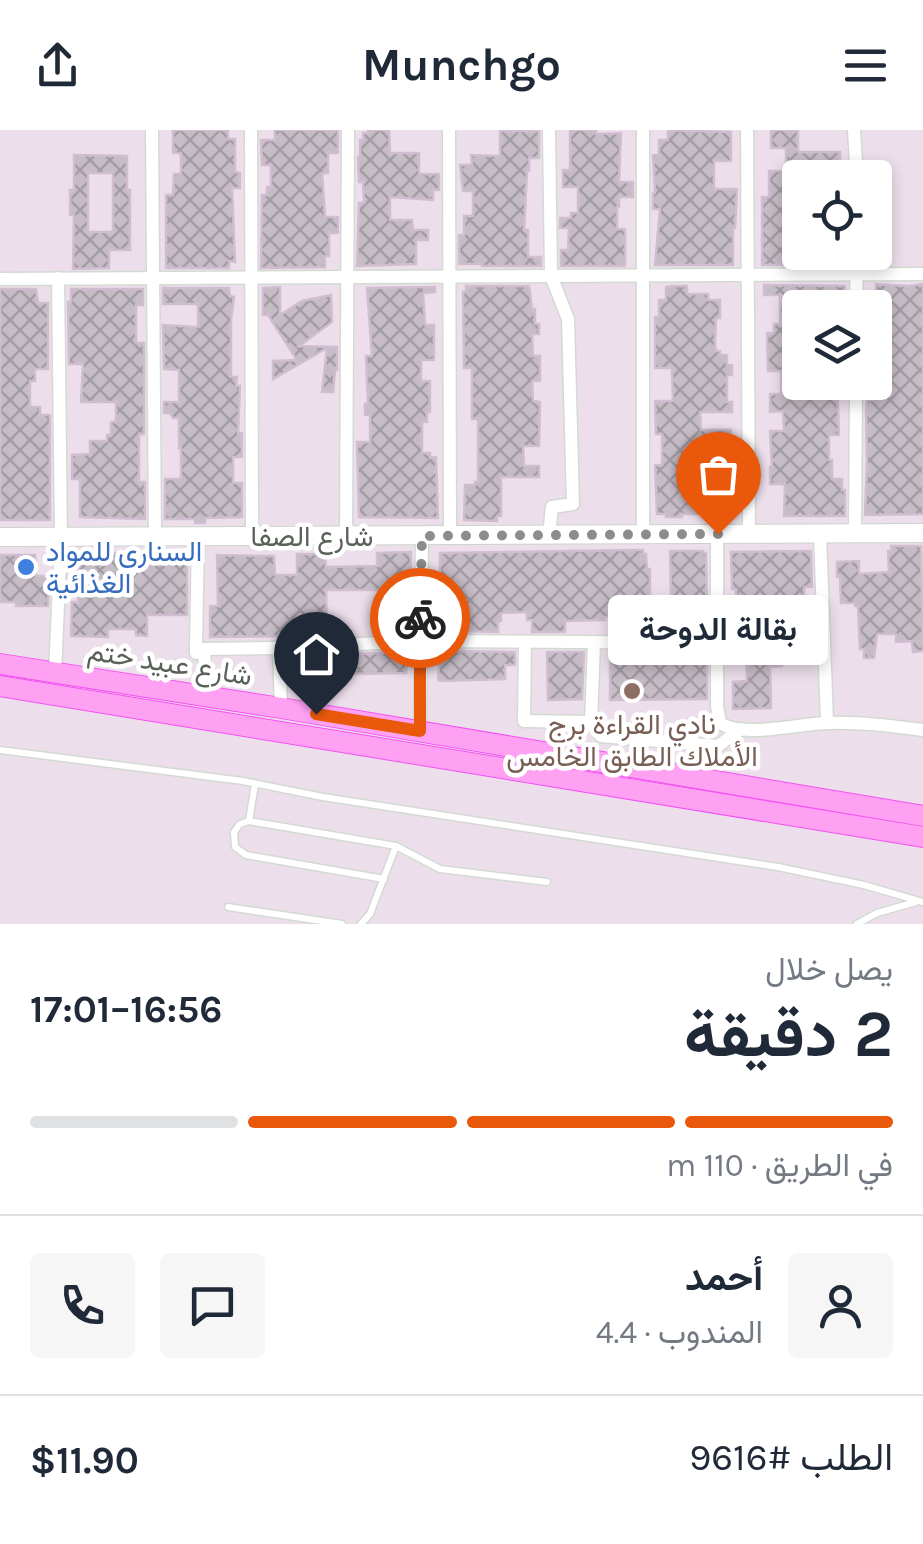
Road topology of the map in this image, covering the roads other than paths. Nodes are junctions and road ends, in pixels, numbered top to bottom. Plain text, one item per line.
1 (152, 130) edge
2 (250, 130) edge
3 (348, 130) edge
4 (448, 130) edge
5 (549, 130) edge
6 (643, 130) edge
7 (747, 130) edge
8 (854, 130) edge
9 (856, 160) edge
10 (856, 270) edge
11 (923, 274) edge
12 (749, 275) junction
13 (856, 275) junction
14 (551, 276) junction
15 (642, 276) junction
16 (349, 277) junction
17 (450, 277) junction
18 (58, 278) junction
19 (153, 278) junction
20 (250, 278) junction
21 (0, 279) edge
22 (856, 290) edge
23 (856, 400) edge
24 (923, 533) edge
25 (718, 534) junction
26 (749, 534) junction
27 (820, 534) junction
28 (855, 534) junction
29 (549, 535) junction
30 (643, 535) junction
31 (346, 536) junction
32 (422, 536) junction
33 (450, 536) junction
34 (0, 537) edge
35 (155, 537) junction
36 (198, 537) junction
37 (252, 537) junction
38 (61, 538) junction
39 (420, 641) junction
40 (526, 642) junction
41 (718, 643) junction
42 (594, 644) junction
43 (279, 648) junction
44 (204, 650) junction
45 (0, 664) edge
46 (55, 673) junction
47 (0, 686) edge
48 (207, 697) junction
49 (280, 708) junction
50 (591, 722) junction
51 (827, 722) junction
52 (741, 729) junction
53 (923, 730) edge
54 (420, 731) junction
55 (0, 750) edge
56 (255, 784) junction
57 (923, 816) edge
58 (249, 821) junction
59 (923, 837) edge
60 (396, 846) junction
61 (384, 878) junction
62 (547, 882) dead end
63 (921, 901) edge
64 (228, 907) dead end
65 (342, 924) edge
66 (361, 924) edge
67 (857, 924) edge

1 - 19 street
2 - 20 street
3 - 16 street
4 - 17 street
5 - 14 street
6 - 15 street
7 - 12 street
8 - 9 street
10 - 13 street
11 - 13 street
12 - 13 street
12 - 15 street
12 - 26 street
13 - 22 street
14 - 15 street
14 - 17 street
14 - 29 street
15 - 30 street
16 - 17 street
16 - 20 street
16 - 31 street
17 - 33 street
18 - 19 street
18 - 21 street
18 - 38 street
19 - 20 street
19 - 35 street
20 - 37 street
23 - 28 street
24 - 28 street, شارع الصفا
25 - 26 street, شارع الصفا
25 - 30 street, شارع الصفا
25 - 41 street
26 - 27 street, شارع الصفا
27 - 28 street, شارع الصفا
27 - 51 street
29 - 30 street, شارع الصفا
29 - 33 street, شارع الصفا
31 - 32 street, شارع الصفا
31 - 37 street, شارع الصفا
32 - 33 street, شارع الصفا
32 - 39 street
34 - 38 street, شارع الصفا
35 - 36 street, شارع الصفا
35 - 38 street, شارع الصفا
36 - 37 street, شارع الصفا
36 - 44 street
38 - 46 street
39 - 40 street
39 - 43 street
39 - 54 street
40 - 42 street
40 - 50 street
41 - 42 street
41 - 52 street
42 - 50 street
43 - 44 street
43 - 49 street
44 - 48 street
45 - 46 main road, شارع عبيد ختم
46 - 48 main road, شارع عبيد ختم
47 - 59 main road, شارع عبيد ختم
48 - 49 main road, شارع عبيد ختم
49 - 54 main road, شارع عبيد ختم
50 - 52 street
51 - 52 street
51 - 53 street
54 - 57 main road, شارع عبيد ختم
55 - 56 lane
56 - 58 lane
56 - 63 lane
58 - 60 lane
58 - 61 lane
60 - 61 lane
60 - 62 lane
61 - 66 lane
63 - 67 lane
64 - 65 lane

